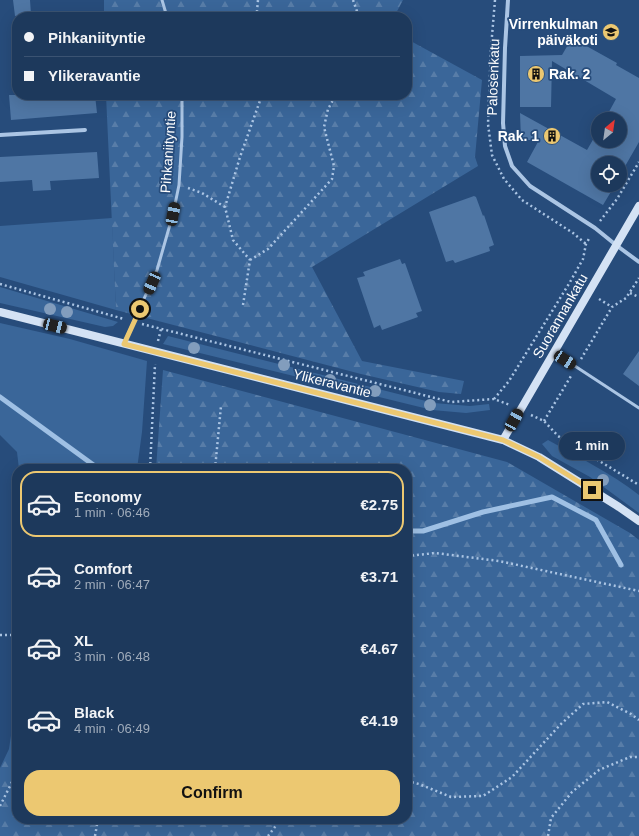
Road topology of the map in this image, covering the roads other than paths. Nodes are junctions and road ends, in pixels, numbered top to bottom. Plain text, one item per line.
1 (162, 0) edge
2 (508, 0) edge
3 (166, 12) edge
4 (182, 100) edge
5 (85, 130) dead end
6 (0, 135) edge
7 (639, 206) edge
8 (616, 245) junction
9 (639, 262) edge
10 (0, 312) edge
11 (124, 344) junction
12 (554, 352) junction
13 (639, 408) edge
14 (503, 440) junction
15 (639, 522) edge

1 - 3 lane
2 - 8 street, Palosenkatu
4 - 11 lane, Pihkaniityntie
5 - 6 street
7 - 8 street, Suorannankatu
8 - 9 street, Palosenkatu
8 - 12 street, Suorannankatu
10 - 11 street, Ylikeravantie
11 - 14 street, Ylikeravantie
12 - 13 lane
12 - 14 street, Suorannankatu
14 - 15 street, Ylikeravantie

